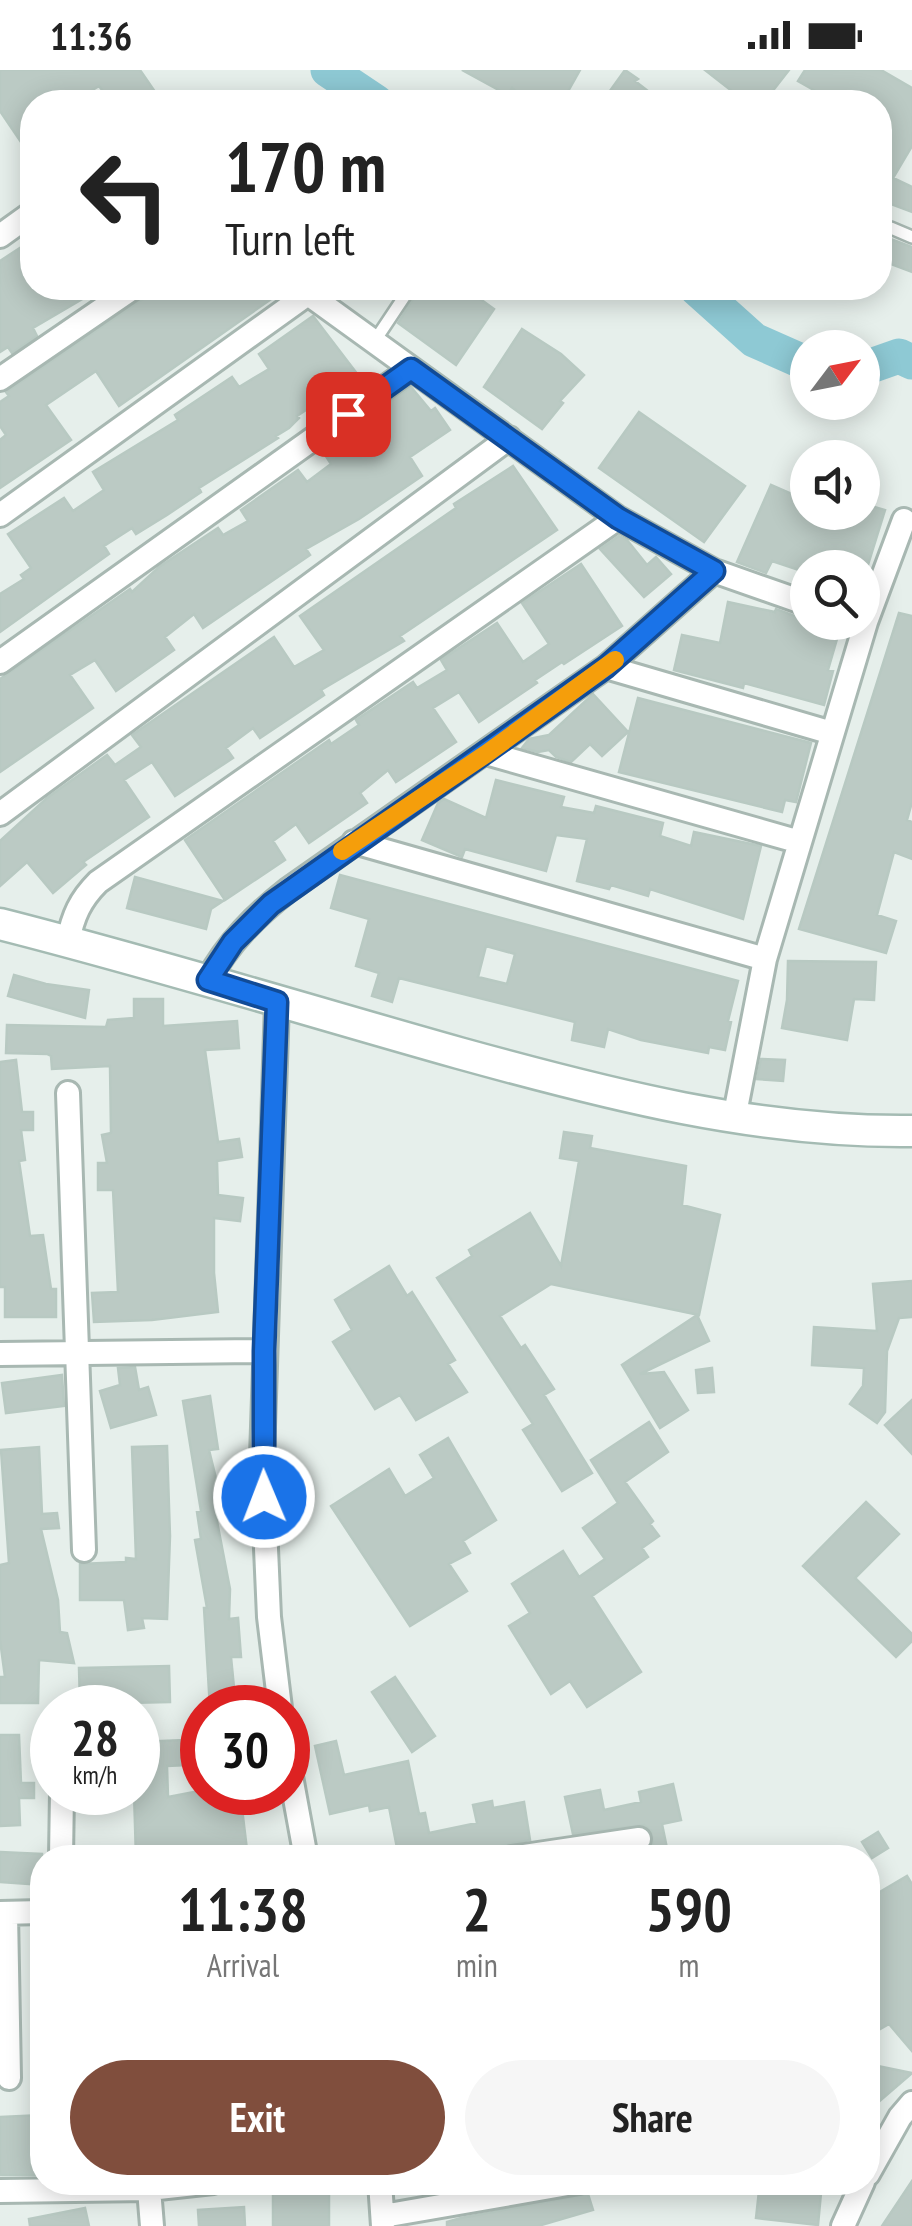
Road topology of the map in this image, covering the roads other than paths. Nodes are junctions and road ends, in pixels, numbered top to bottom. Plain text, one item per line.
1 (115, 300) edge
2 (290, 300) edge
3 (317, 300) edge
4 (402, 300) edge
5 (374, 342) junction
6 (411, 369) junction
7 (0, 379) edge
8 (509, 438) junction
9 (0, 515) edge
10 (618, 518) junction
11 (904, 520) dead end
12 (714, 571) junction
13 (880, 581) edge
14 (790, 598) edge
15 (859, 640) edge
16 (0, 662) edge
17 (606, 667) junction
18 (832, 733) junction
19 (486, 754) junction
20 (0, 814) edge
21 (354, 842) junction
22 (800, 842) junction
23 (0, 924) edge
24 (68, 941) junction
25 (765, 958) junction
26 (208, 980) junction
27 (277, 1002) junction
28 (68, 1093) dead end
29 (734, 1118) junction
30 (912, 1130) edge
31 (264, 1351) junction
32 (0, 1354) edge
33 (77, 1354) junction
34 (84, 1550) dead end
35 (277, 1685) edge
36 (62, 1815) edge
37 (298, 1815) edge
38 (639, 1840) dead end
39 (61, 1845) edge
40 (304, 1845) edge
41 (603, 1845) edge
42 (30, 1912) edge
43 (3, 1913) edge
44 (10, 2078) dead end
45 (912, 2103) edge
46 (880, 2153) edge
47 (0, 2190) edge
48 (30, 2190) edge
49 (150, 2195) edge
50 (381, 2195) edge
51 (514, 2195) edge
52 (857, 2195) edge
53 (383, 2221) edge
54 (152, 2226) edge
55 (844, 2226) edge

1 - 7 street
2 - 9 street
3 - 5 street
4 - 5 lane
5 - 6 street
6 - 8 street
6 - 16 street
8 - 10 street
8 - 20 street
10 - 12 street
10 - 24 street
11 - 13 street
12 - 14 street
12 - 17 street
15 - 18 street
17 - 18 street
17 - 19 street
18 - 22 street
19 - 21 street
19 - 22 street
21 - 25 street
21 - 26 street
22 - 25 street
23 - 24 street
24 - 26 street
25 - 29 street
26 - 27 street
27 - 29 street
27 - 31 street
28 - 33 street
29 - 30 street
31 - 33 street
31 - 35 street
32 - 33 street
33 - 34 street
36 - 39 street
37 - 40 street
38 - 41 street
42 - 43 street
43 - 44 street
45 - 46 street
47 - 48 street
49 - 54 street
50 - 53 street
51 - 53 street
52 - 55 street

